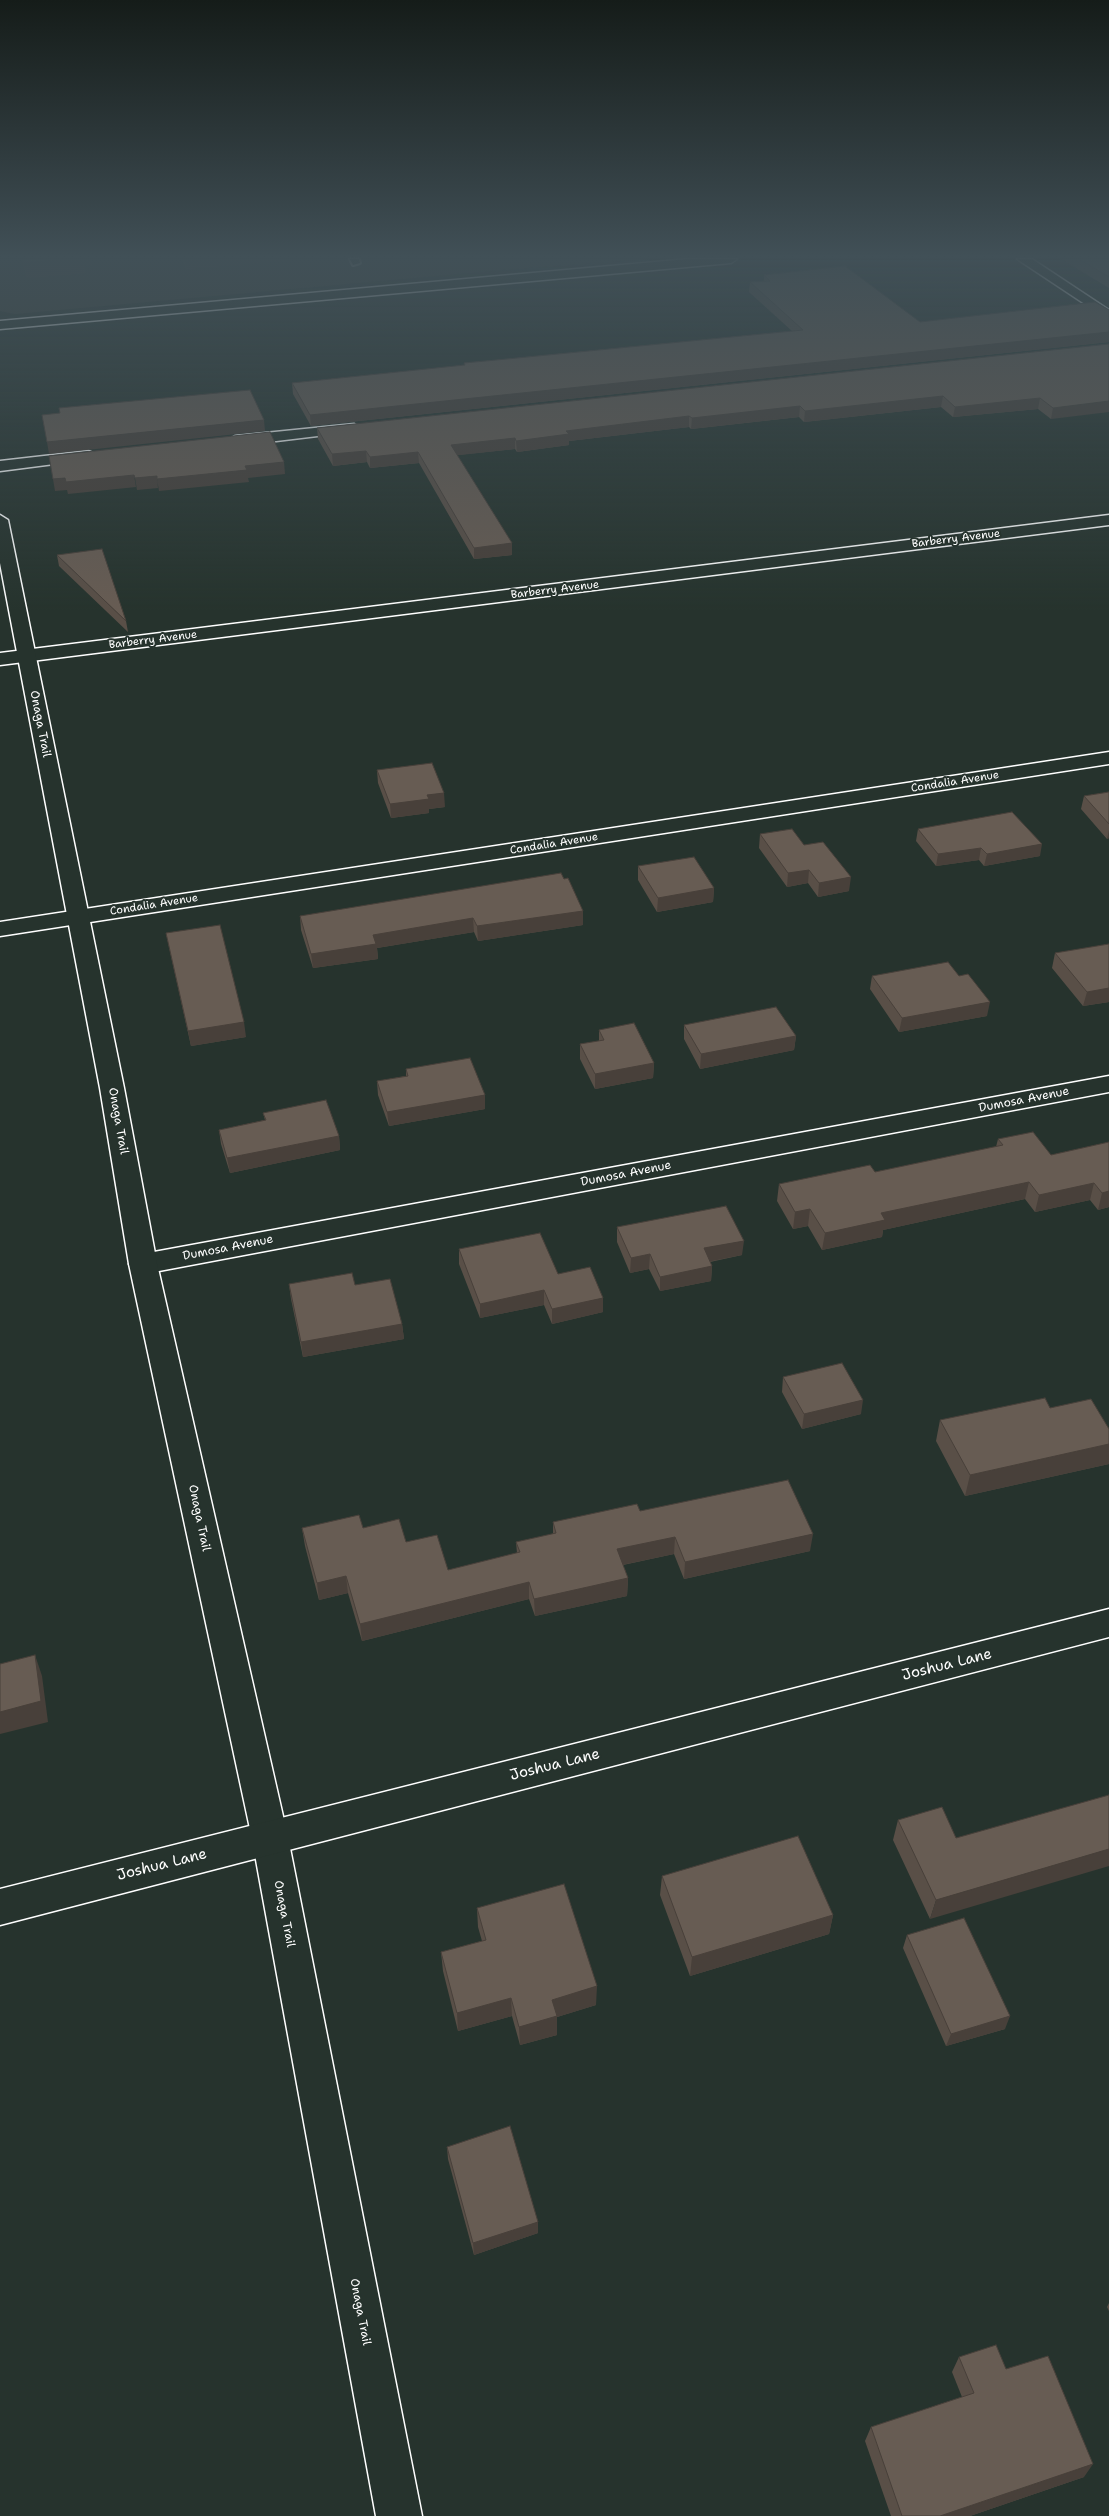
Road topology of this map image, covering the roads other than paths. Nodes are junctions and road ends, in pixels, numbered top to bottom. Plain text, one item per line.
1 (367, 427) edge
2 (219, 442) edge
3 (100, 455) edge
4 (0, 466) edge
5 (0, 520) edge
6 (1109, 520) edge
7 (27, 656) junction
8 (0, 659) edge
9 (1109, 758) edge
10 (78, 917) junction
11 (0, 929) edge
12 (1109, 1084) edge
13 (144, 1264) junction
14 (1109, 1623) edge
15 (270, 1838) junction
16 (0, 1907) edge
17 (399, 2516) edge

1 - 2 street
3 - 4 street
5 - 7 street, Onaga Trail
6 - 7 street, Barberry Avenue
7 - 8 street, Barberry Avenue
7 - 10 street, Onaga Trail
9 - 10 street, Condalia Avenue
10 - 11 street, Condalia Avenue
10 - 13 street, Onaga Trail
12 - 13 street, Dumosa Avenue
13 - 15 street, Onaga Trail
14 - 15 street, Joshua Lane
15 - 16 street, Joshua Lane
15 - 17 street, Onaga Trail

